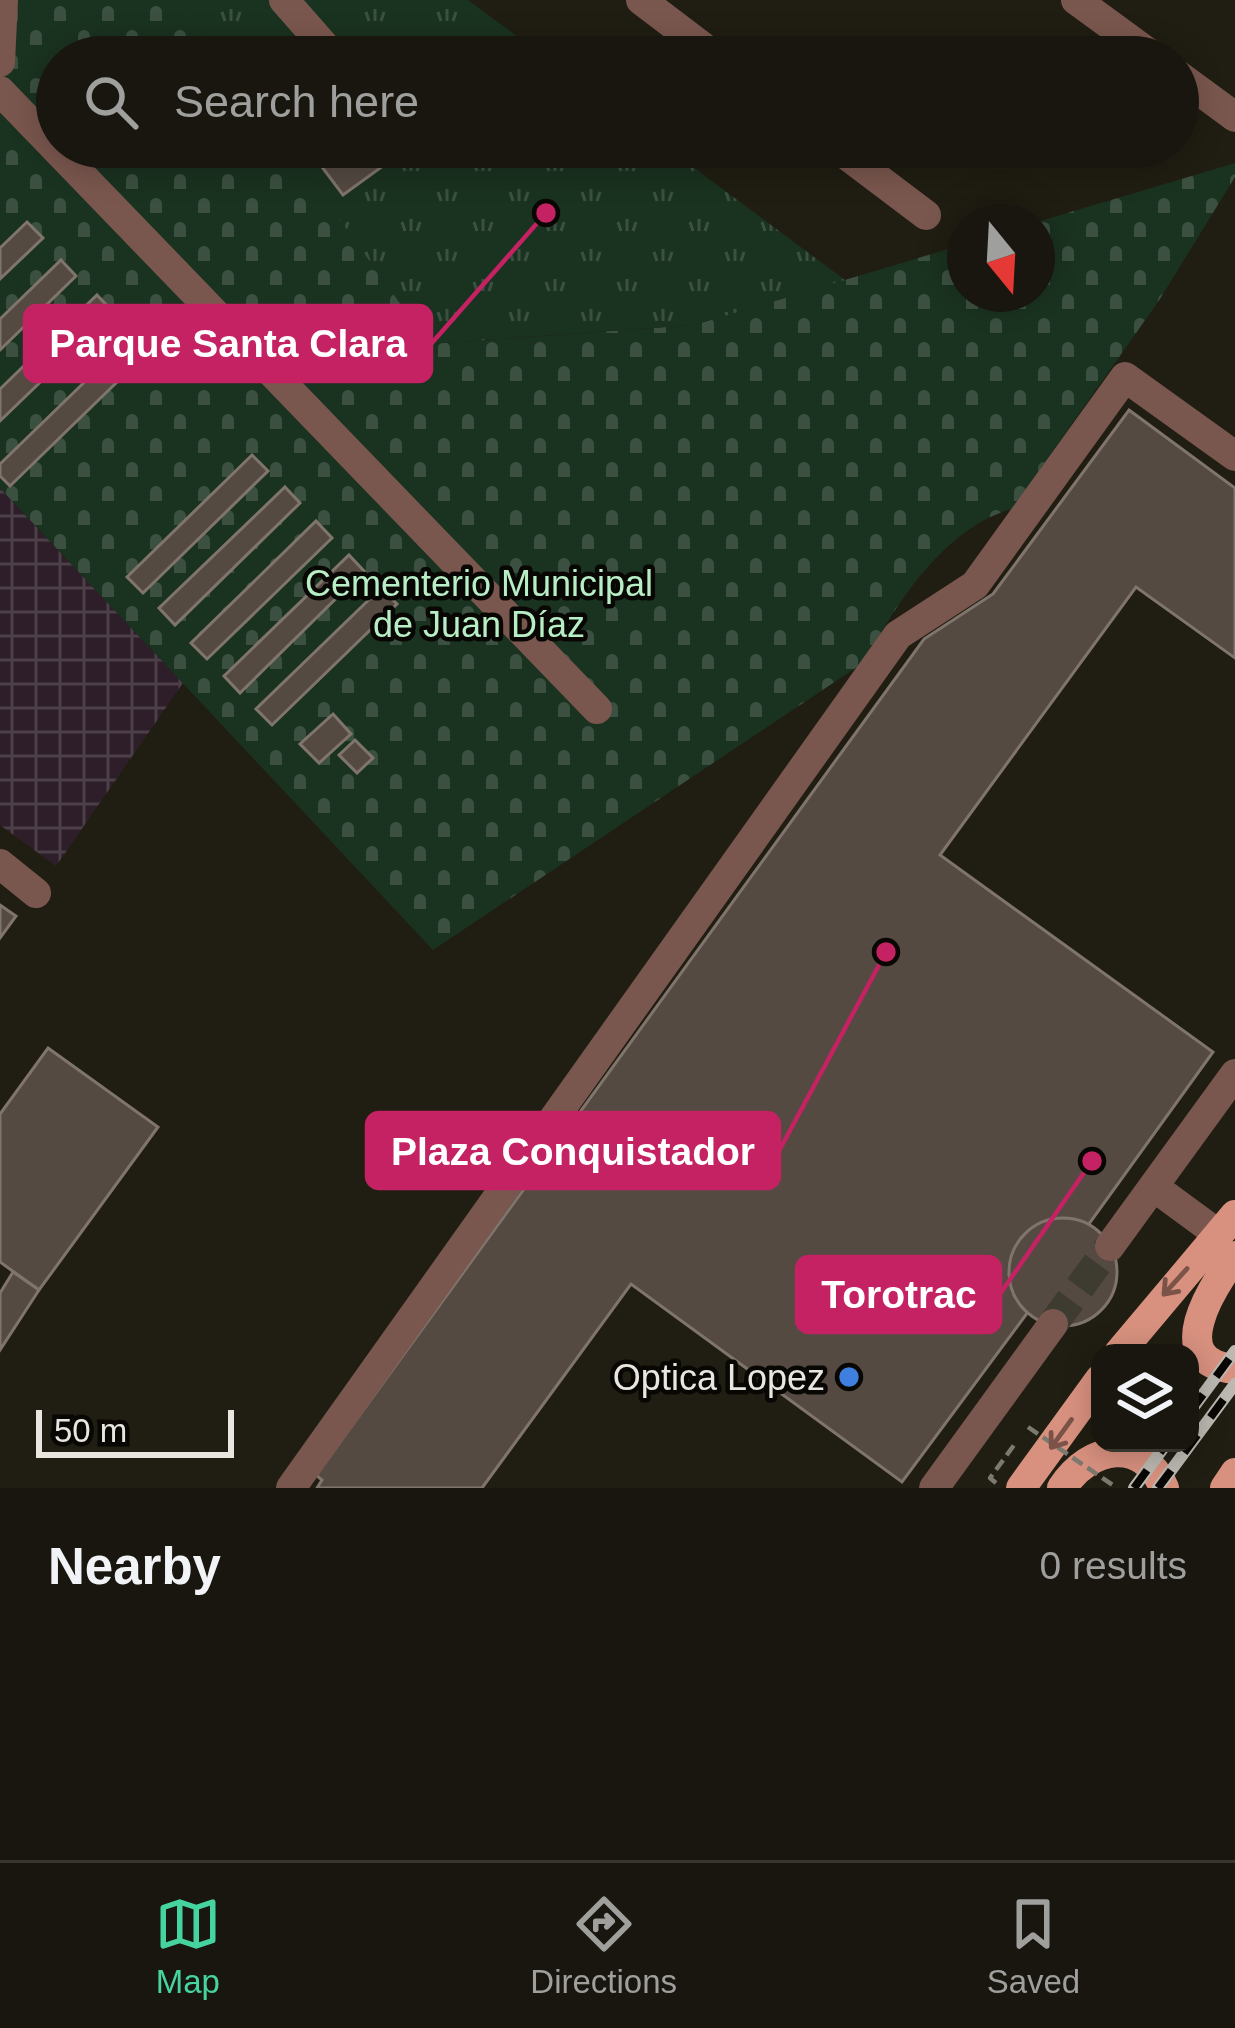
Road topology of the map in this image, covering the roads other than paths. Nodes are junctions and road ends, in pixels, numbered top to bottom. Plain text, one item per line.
1 (3, 0) edge
2 (284, 0) edge
3 (640, 0) edge
4 (1076, 0) edge
5 (316, 36) edge
6 (688, 36) edge
7 (1125, 36) edge
8 (0, 62) edge
9 (1199, 90) edge
10 (0, 91) edge
11 (1235, 117) edge
12 (36, 128) edge
13 (74, 168) edge
14 (864, 168) edge
15 (926, 215) dead end
16 (1235, 456) edge
17 (597, 710) dead end
18 (0, 864) edge
19 (36, 893) dead end
20 (1235, 1075) edge
21 (1154, 1186) junction
22 (1230, 1235) edge
23 (1110, 1246) tunnel mouth
24 (1053, 1324) tunnel mouth
25 (1127, 1344) edge
26 (1235, 1369) edge
27 (1091, 1391) edge
28 (1235, 1473) edge
29 (291, 1488) edge
30 (934, 1488) edge
31 (1021, 1488) edge
32 (1062, 1488) edge
33 (1164, 1488) edge
34 (1225, 1488) edge

1 - 8 street
2 - 5 street
3 - 6 street
4 - 7 street
9 - 11 street
10 - 12 street
13 - 17 street
14 - 15 street
16 - 29 street
18 - 19 street
20 - 21 street
21 - 22 street
21 - 23 street
22 -> 25 main road
22 - 26 main road
24 - 30 street
27 -> 31 main road
28 - 34 main road
32 - 33 main road

